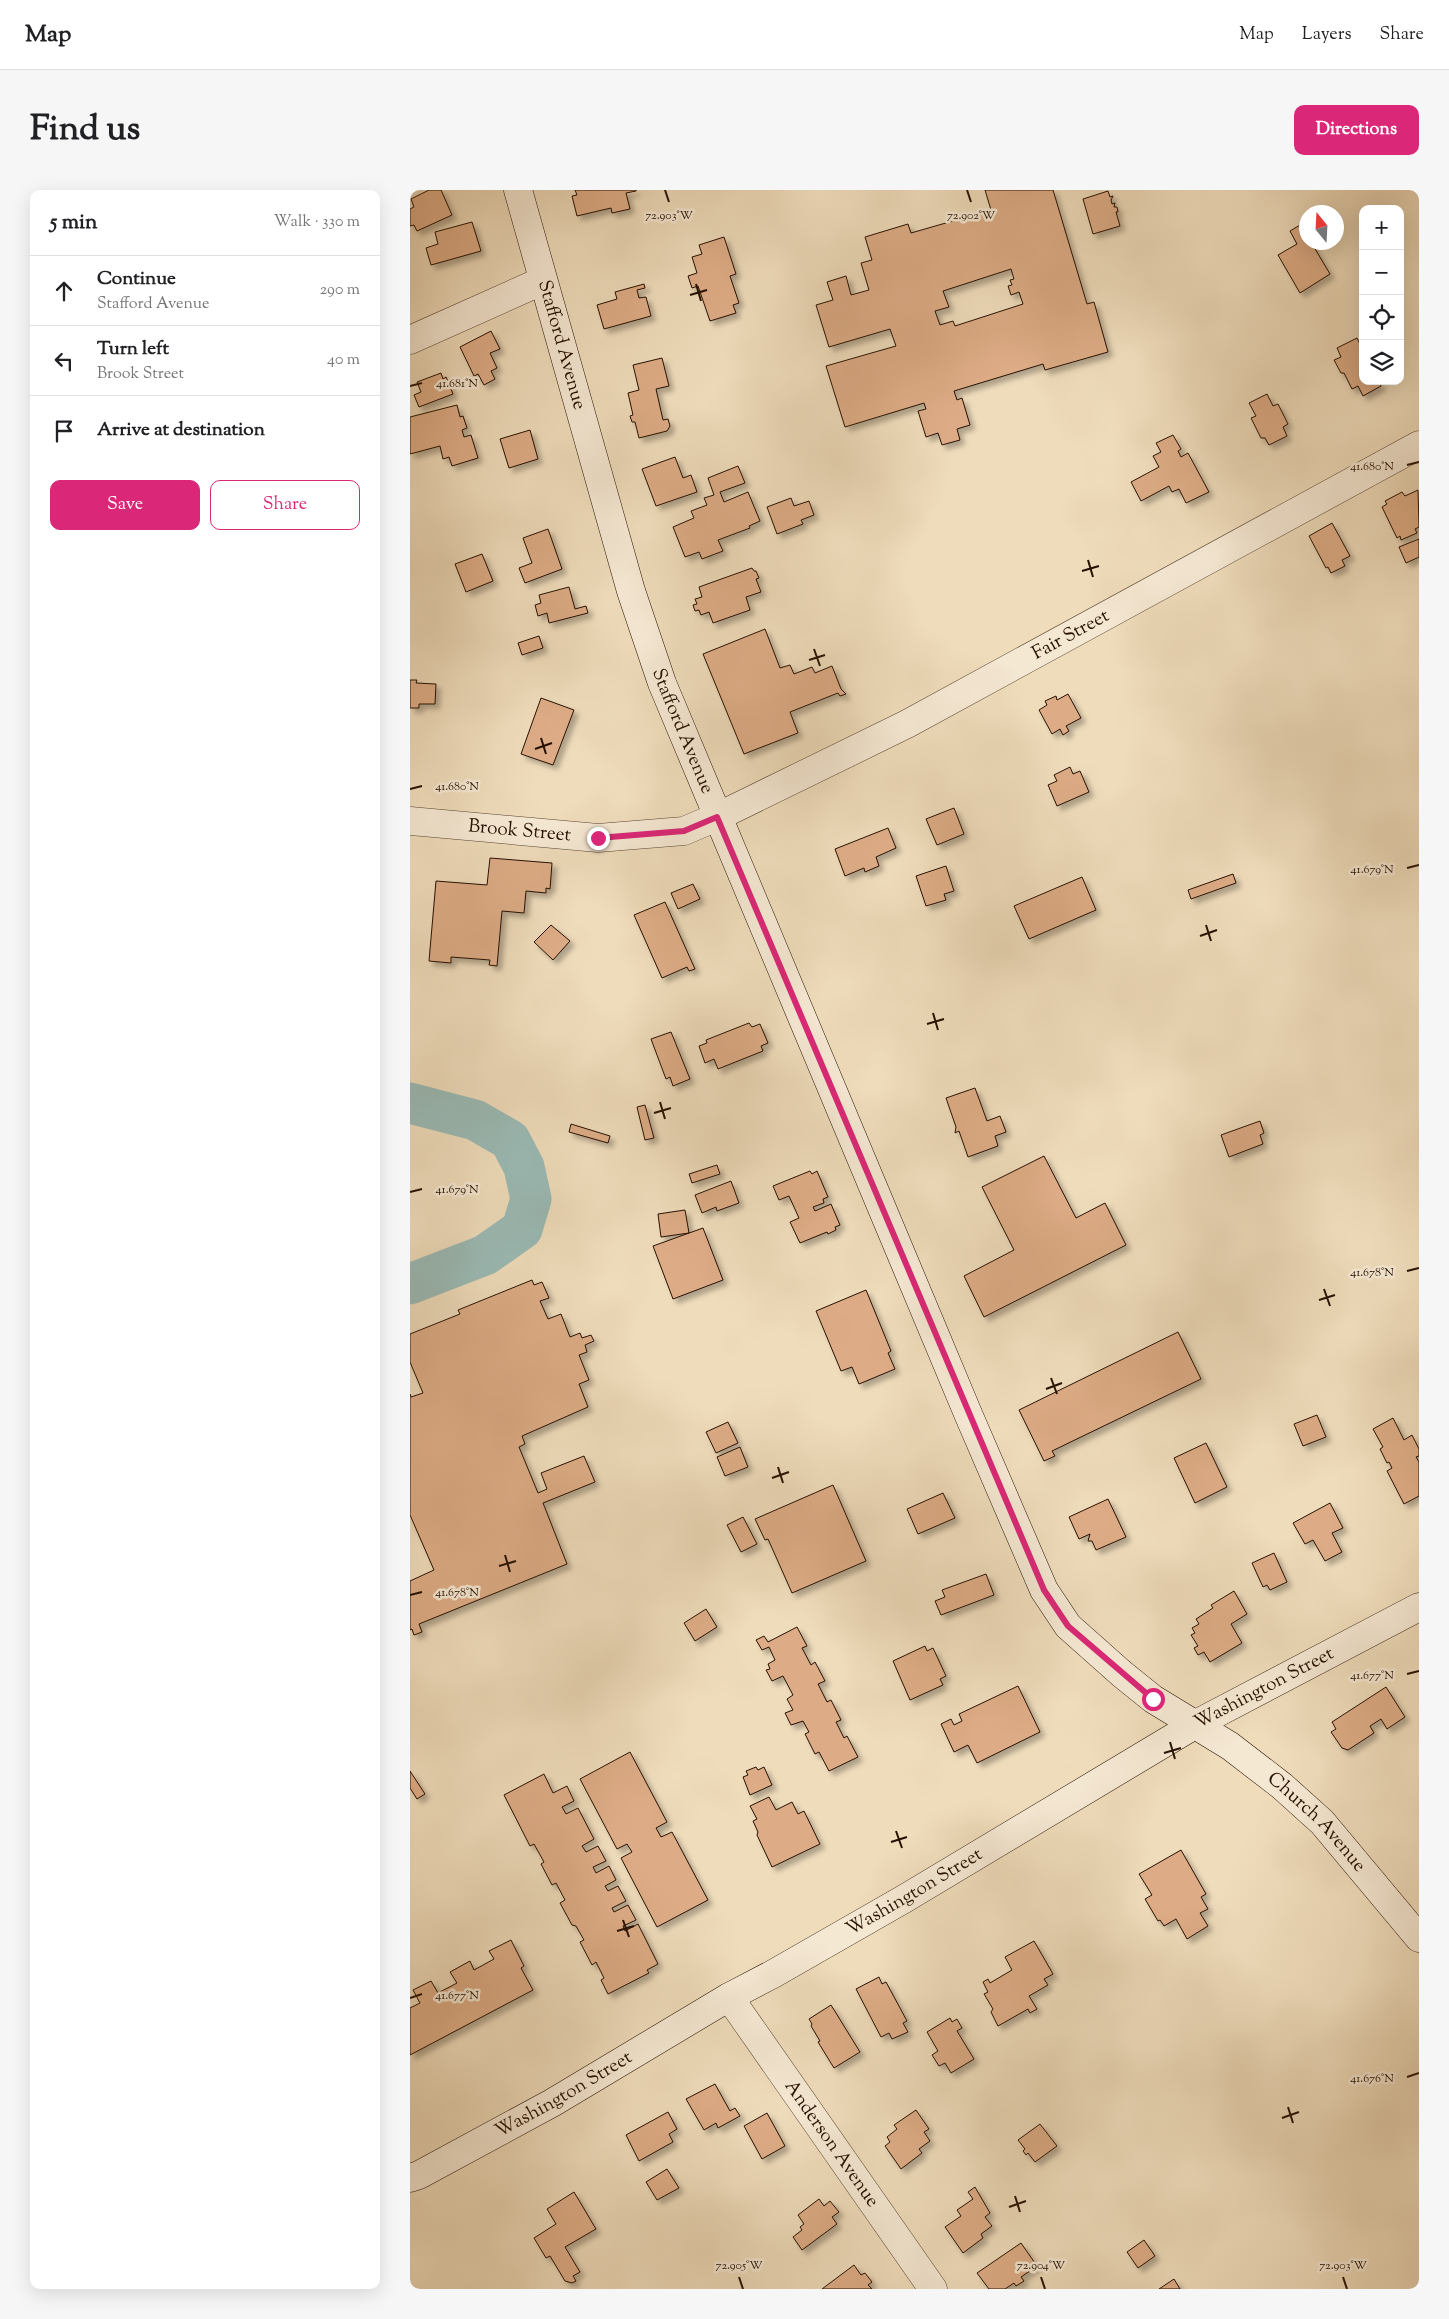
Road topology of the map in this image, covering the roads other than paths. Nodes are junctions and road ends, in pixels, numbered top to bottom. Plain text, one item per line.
1 (518, 190) edge
2 (542, 281) junction
3 (410, 340) edge
4 (1419, 445) edge
5 (717, 817) junction
6 (410, 821) edge
7 (1419, 1607) edge
8 (1196, 1724) junction
9 (1419, 1938) edge
10 (729, 1997) junction
11 (410, 2178) edge
12 (933, 2289) edge

1 - 2 main road, Stafford Avenue
2 - 3 main road
2 - 5 main road, Stafford Avenue
4 - 5 main road, Fair Street
5 - 6 main road, Brook Street
5 - 8 main road, Stafford Avenue
7 - 8 main road, Washington Street
8 - 9 main road, Church Avenue
8 - 10 main road, Washington Street
10 - 11 main road, Washington Street
10 - 12 main road, Anderson Avenue

